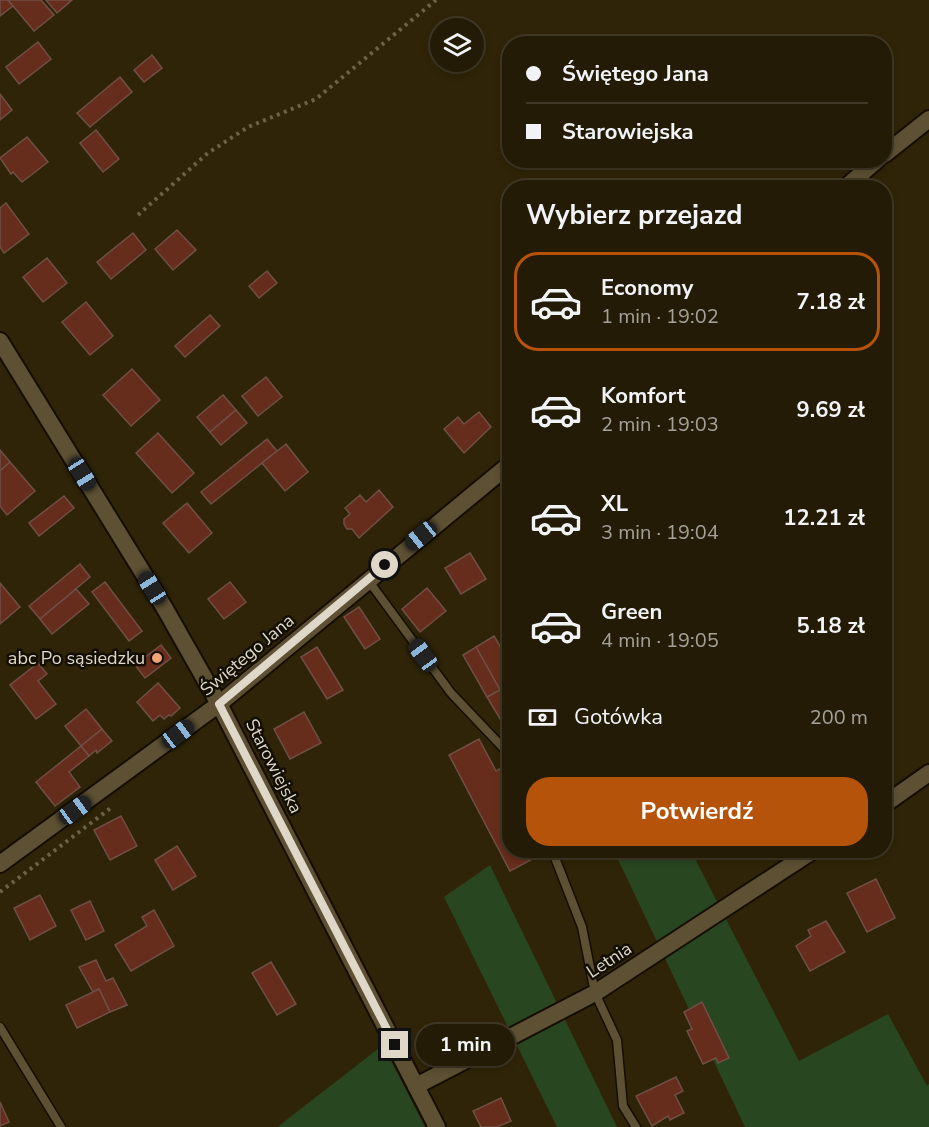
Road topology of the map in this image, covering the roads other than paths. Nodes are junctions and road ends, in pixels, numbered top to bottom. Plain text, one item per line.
1 (929, 119) edge
2 (892, 148) edge
3 (868, 168) edge
4 (854, 180) edge
5 (0, 341) edge
6 (502, 470) edge
7 (367, 580) junction
8 (219, 704) junction
9 (502, 747) edge
10 (929, 773) edge
11 (892, 799) edge
12 (555, 858) edge
13 (802, 858) edge
14 (0, 864) edge
15 (595, 993) junction
16 (0, 1027) edge
17 (416, 1086) junction
18 (61, 1127) edge
19 (437, 1127) edge
20 (636, 1127) edge

1 - 2 street
3 - 4 street
5 - 8 street, Starowiejska
6 - 7 street, Świętego Jana
7 - 8 street, Świętego Jana
7 - 9 lane
8 - 14 street, Świętego Jana
8 - 17 street, Starowiejska
10 - 11 street
12 - 15 lane
13 - 15 street, Letnia
15 - 17 street, Letnia
15 - 20 lane
16 - 18 lane
17 - 19 street, Starowiejska

